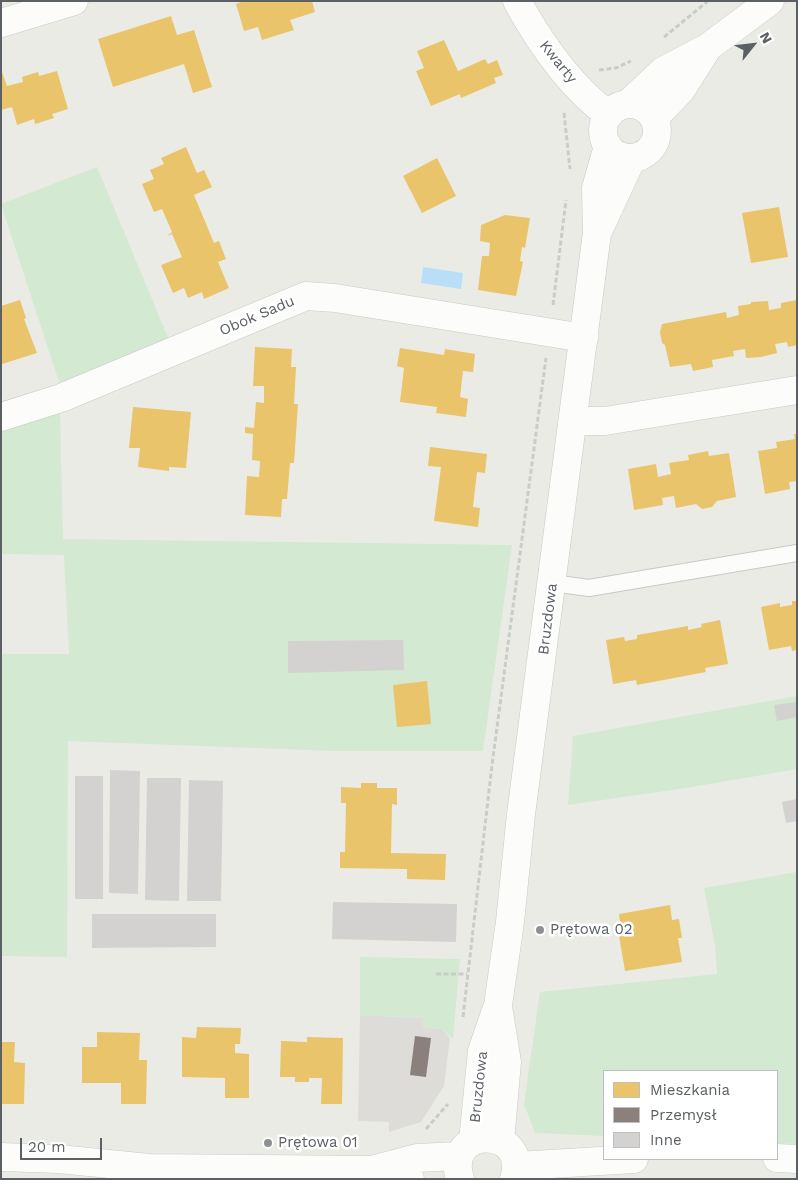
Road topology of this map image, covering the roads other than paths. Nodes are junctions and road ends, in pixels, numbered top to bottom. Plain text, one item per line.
1 (74, 1) edge
2 (517, 1) edge
3 (770, 1) edge
4 (1, 24) edge
5 (708, 48) junction
6 (619, 109) junction
7 (654, 118) junction
8 (608, 146) junction
9 (632, 158) junction
10 (598, 233) junction
11 (584, 338) junction
12 (797, 390) edge
13 (1, 417) edge
14 (574, 420) junction
15 (797, 553) edge
16 (552, 583) junction
17 (498, 1005) junction
18 (500, 1141) junction
19 (1, 1157) edge
20 (778, 1158) edge
21 (464, 1159) edge
22 (797, 1159) edge
23 (625, 1160) edge
24 (373, 1170) junction
25 (515, 1172) edge
26 (410, 1179) edge

1 - 4 street
2 - 6 street, Kwarty
3 - 5 street
5 - 6 street
5 - 7 street
6 - 7 street
6 - 8 street
7 - 9 street
8 - 9 street
8 - 10 street, Bruzdowa
9 - 10 street, Bruzdowa
10 - 11 street, Bruzdowa
11 - 13 street, Obok Sadu
11 - 14 street, Bruzdowa
12 - 14 street
14 - 16 street, Bruzdowa
15 - 16 lane
16 - 17 street, Bruzdowa
17 - 18 street, Bruzdowa
17 - 21 street, Bruzdowa
18 - 21 street
18 - 25 street
19 - 24 street
20 - 22 street
21 - 24 street
23 - 25 street
24 - 26 street

